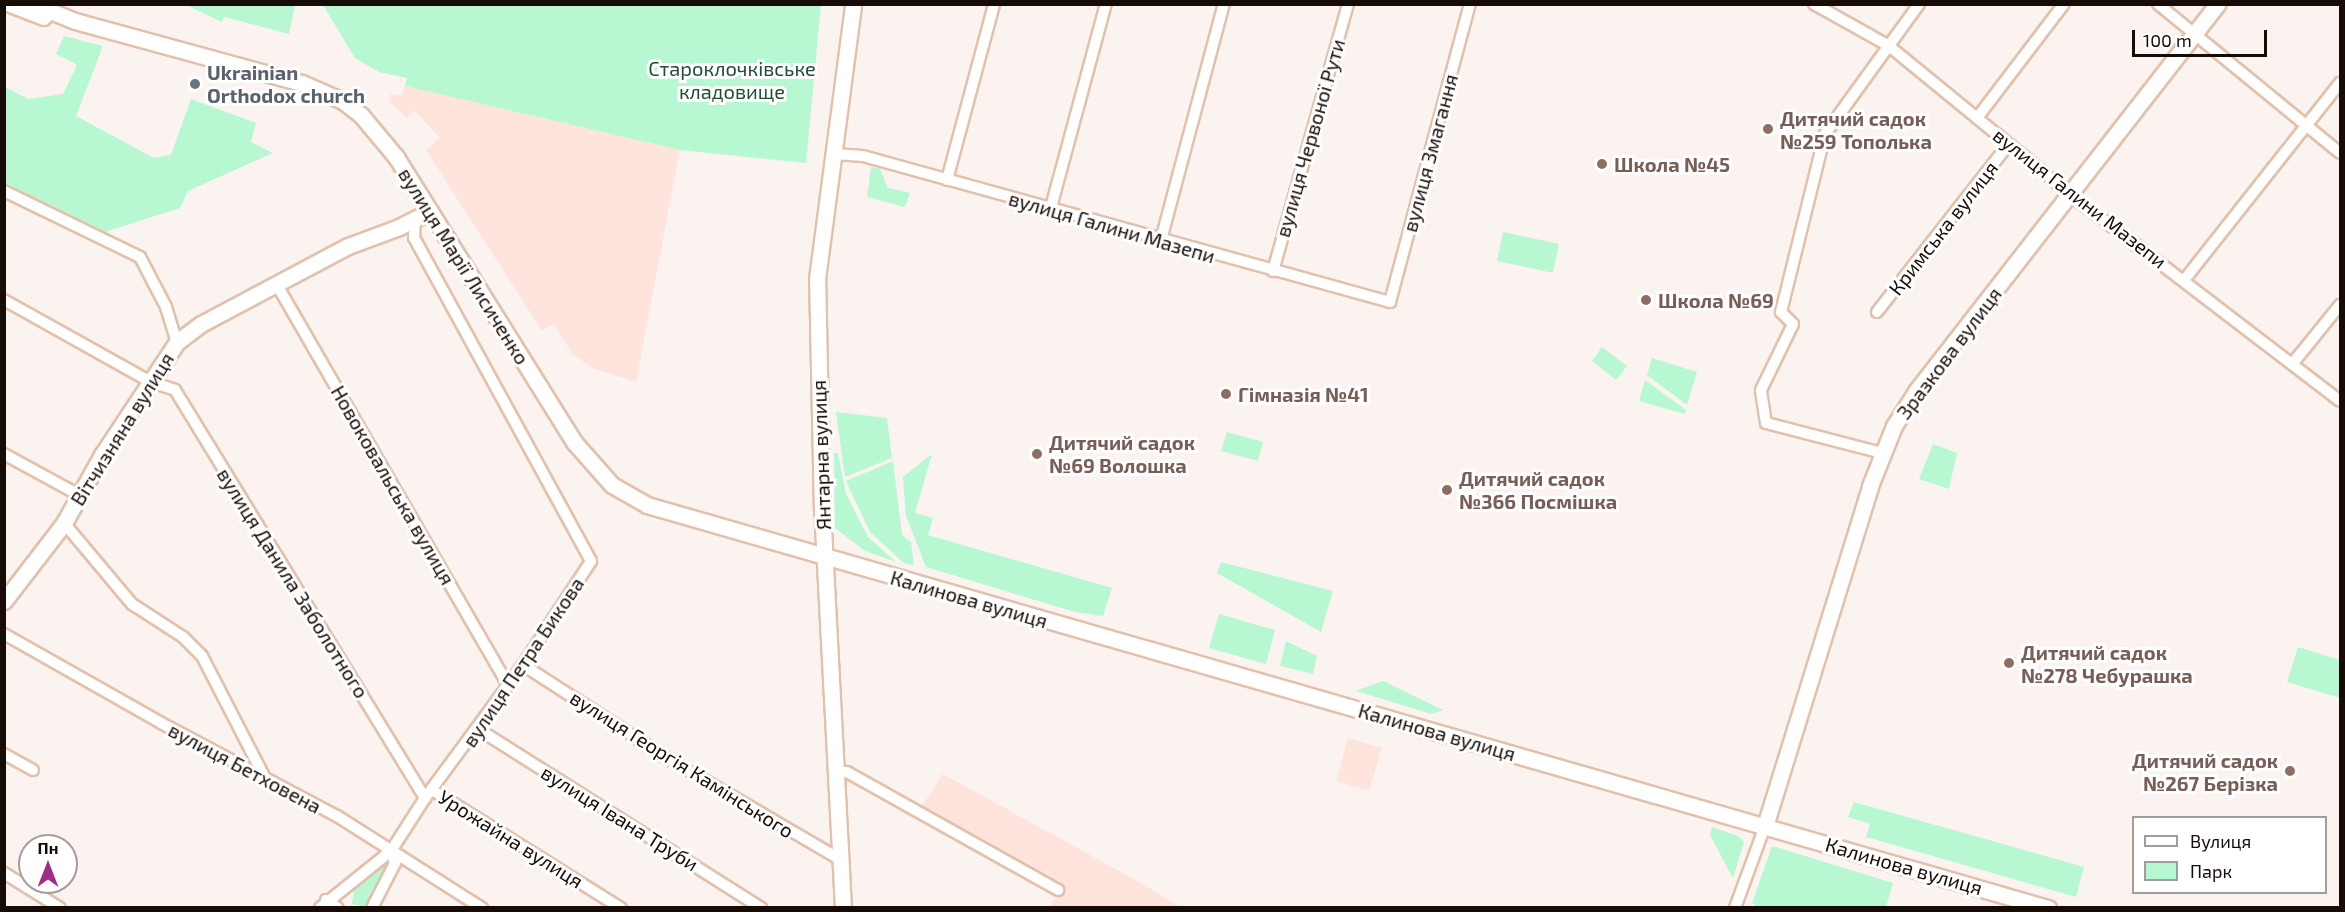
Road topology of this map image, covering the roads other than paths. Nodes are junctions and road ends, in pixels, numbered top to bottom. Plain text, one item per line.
1 (10, 4) edge
2 (33, 4) edge
3 (853, 4) edge
4 (994, 4) edge
5 (1106, 4) edge
6 (1224, 4) edge
7 (1348, 4) edge
8 (1470, 4) edge
9 (1814, 4) edge
10 (1919, 4) edge
11 (2064, 4) edge
12 (2158, 4) edge
13 (2218, 4) edge
14 (71, 20) junction
15 (2194, 36) junction
16 (1889, 46) junction
17 (2340, 83) edge
18 (1977, 118) junction
19 (2306, 125) junction
20 (2008, 145) junction
21 (2340, 153) edge
22 (835, 154) junction
23 (947, 180) junction
24 (4, 191) edge
25 (2072, 196) junction
26 (430, 211) junction
27 (1050, 211) junction
28 (415, 220) junction
29 (1161, 240) junction
30 (1273, 271) junction
31 (2185, 279) junction
32 (277, 285) junction
33 (4, 300) edge
34 (1390, 302) joint
35 (2340, 305) edge
36 (1877, 312) dead end
37 (177, 342) junction
38 (2293, 363) junction
39 (151, 382) junction
40 (2340, 401) edge
41 (1882, 453) junction
42 (4, 454) edge
43 (79, 495) junction
44 (64, 523) junction
45 (825, 558) junction
46 (4, 601) edge
47 (4, 634) edge
48 (523, 665) junction
49 (508, 685) junction
50 (478, 729) junction
51 (4, 754) edge
52 (33, 770) dead end
53 (838, 772) junction
54 (264, 777) junction
55 (428, 794) junction
56 (1766, 826) junction
57 (391, 851) junction
58 (842, 860) junction
59 (4, 873) edge
60 (1058, 890) dead end
61 (323, 904) edge
62 (60, 908) edge
63 (338, 908) edge
64 (372, 908) edge
65 (482, 908) edge
66 (621, 908) edge
67 (761, 908) edge
68 (843, 908) edge
69 (1735, 908) edge
70 (2048, 908) edge

1 - 14 main road, вулиця Марії Лисиченко
2 - 14 main road, вулиця Марії Лисиченко
3 - 22 main road, Янтарна вулиця
4 - 23 street
5 - 27 street
6 - 29 street
7 - 30 street, вулиця Червоної Рути
8 - 34 street, вулиця Змагання
9 - 16 street, вулиця Галини Мазепи
10 - 16 street
11 - 18 street
12 - 15 street
13 - 15 main road, Зразкова вулиця
14 - 26 main road, вулиця Марії Лисиченко
15 - 19 street
15 - 25 main road, Зразкова вулиця
16 - 18 street, вулиця Галини Мазепи
16 - 41 street
17 - 19 street
18 - 20 street, вулиця Галини Мазепи
19 - 21 street
19 - 31 street
20 - 25 street, вулиця Галини Мазепи
20 - 36 street, Кримська вулиця
22 - 23 street, вулиця Галини Мазепи
22 - 45 main road, Янтарна вулиця
23 - 27 street, вулиця Галини Мазепи
24 - 37 street
25 - 31 street, вулиця Галини Мазепи
25 - 41 main road, Зразкова вулиця
26 - 28 main road, Вітчизняна вулиця
26 - 45 main road, вулиця Марії Лисиченко
27 - 29 street, вулиця Галини Мазепи
28 - 32 main road, Вітчизняна вулиця
28 - 48 street, вулиця Петра Бикова
29 - 30 street, вулиця Галини Мазепи
30 - 34 street, вулиця Галини Мазепи
31 - 38 street, вулиця Галини Мазепи
32 - 37 main road, Вітчизняна вулиця
32 - 49 street, Новоковальська вулиця
33 - 39 street, вулиця Данила Заболотного
35 - 38 street
37 - 39 main road, Вітчизняна вулиця
38 - 40 street, вулиця Галини Мазепи
39 - 43 main road, Вітчизняна вулиця
39 - 55 street, вулиця Данила Заболотного
41 - 56 main road, Зразкова вулиця
42 - 43 street
43 - 44 main road, Вітчизняна вулиця
44 - 46 main road, Вітчизняна вулиця
44 - 54 street
45 - 53 main road, Янтарна вулиця
45 - 56 main road, Калинова вулиця
47 - 54 street, вулиця Бетховена
48 - 49 street, вулиця Петра Бикова
48 - 58 street, вулиця Георгія Камінського
49 - 50 street, вулиця Петра Бикова
50 - 55 street, вулиця Петра Бикова
50 - 67 street, вулиця Івана Труби
51 - 52 street
53 - 58 main road, Янтарна вулиця
53 - 60 street
54 - 57 street, вулиця Бетховена
55 - 57 street, вулиця Петра Бикова
55 - 66 street, Урожайна вулиця
56 - 69 street
56 - 70 main road, Калинова вулиця
57 - 61 street
57 - 64 street, вулиця Петра Бикова
57 - 65 street, вулиця Бетховена
58 - 68 main road, Янтарна вулиця
59 - 62 street
61 - 63 street

